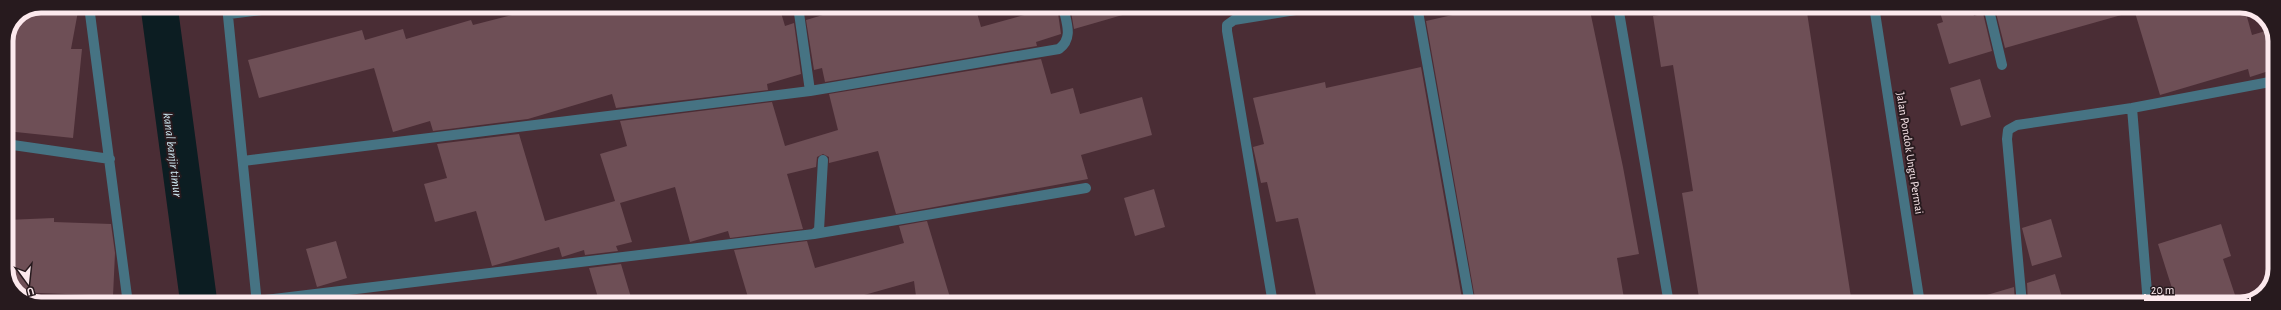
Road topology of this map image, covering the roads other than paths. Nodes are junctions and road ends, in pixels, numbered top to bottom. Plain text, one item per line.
1 (90, 13) edge
2 (228, 13) edge
3 (799, 13) edge
4 (1064, 13) edge
5 (1264, 13) edge
6 (1418, 13) edge
7 (1619, 13) edge
8 (1875, 13) edge
9 (1990, 13) edge
10 (2002, 65) dead end
11 (2268, 82) edge
12 (810, 91) junction
13 (2132, 108) junction
14 (13, 145) edge
15 (110, 159) junction
16 (823, 160) dead end
17 (243, 161) junction
18 (1086, 188) dead end
19 (814, 234) junction
20 (127, 297) edge
21 (256, 297) edge
22 (305, 297) edge
23 (1272, 297) edge
24 (1469, 297) edge
25 (1668, 297) edge
26 (1919, 297) edge
27 (2021, 297) edge
28 (2147, 297) edge

1 - 15 street
2 - 17 street
3 - 12 street
4 - 12 street
5 - 23 street
6 - 24 street
7 - 25 street
8 - 26 street, Jalan Pondok Ungu Permai
9 - 10 street
11 - 13 street
12 - 17 street
13 - 27 street
13 - 28 street
14 - 15 street
15 - 20 street
16 - 19 street
17 - 21 street
18 - 19 street
19 - 22 street

